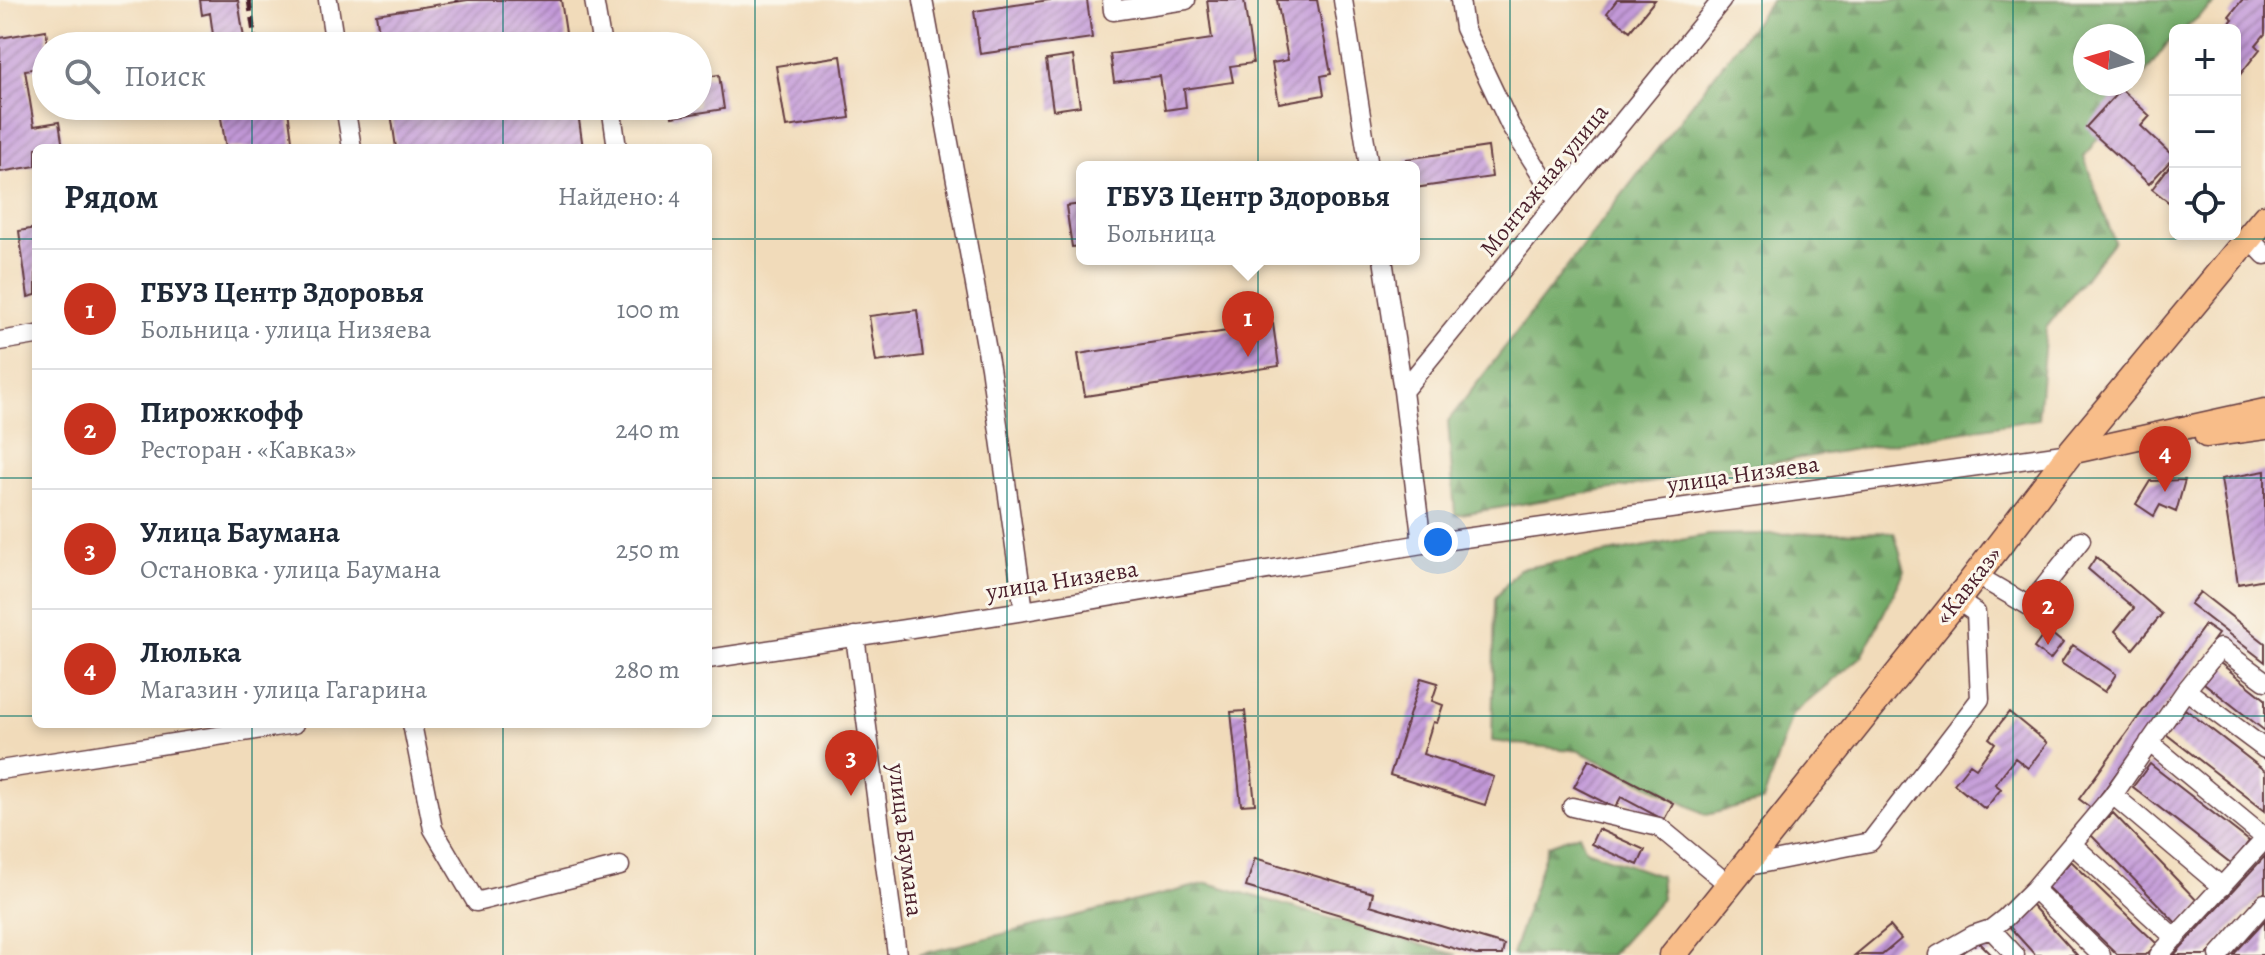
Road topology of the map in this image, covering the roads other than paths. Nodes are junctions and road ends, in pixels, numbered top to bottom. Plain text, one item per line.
1 (328, 0) edge
2 (594, 0) edge
3 (923, 0) edge
4 (1112, 0) edge
5 (1186, 0) edge
6 (1343, 0) edge
7 (1460, 0) edge
8 (1716, 2) edge
9 (333, 32) edge
10 (600, 32) edge
11 (347, 120) edge
12 (613, 120) edge
13 (351, 144) edge
14 (616, 144) edge
15 (1368, 161) edge
16 (1558, 201) junction
17 (2260, 237) edge
18 (1384, 265) edge
19 (32, 336) edge
20 (0, 341) edge
21 (1403, 391) junction
22 (2265, 410) edge
23 (2265, 428) edge
24 (2070, 453) junction
25 (2081, 540) dead end
26 (1422, 544) junction
27 (1976, 575) junction
28 (1957, 600) junction
29 (1024, 611) junction
30 (855, 636) junction
31 (712, 658) edge
32 (2265, 681) edge
33 (2186, 690) junction
34 (268, 728) edge
35 (413, 728) edge
36 (2149, 742) junction
37 (2265, 749) edge
38 (0, 770) edge
39 (2113, 795) junction
40 (1572, 807) dead end
41 (2265, 838) edge
42 (2072, 844) junction
43 (620, 866) dead end
44 (1736, 876) junction
45 (2222, 887) junction
46 (2034, 889) junction
47 (2265, 903) edge
48 (1991, 929) junction
49 (2175, 938) junction
50 (897, 955) edge
51 (1673, 955) edge
52 (1938, 955) edge
53 (2015, 955) edge
54 (2101, 955) edge
55 (2159, 955) edge
56 (2219, 955) edge

1 - 9 street
2 - 10 street
3 - 29 street
4 - 5 street
6 - 15 street
7 - 16 street
8 - 16 street, Монтажная улица
11 - 13 street
12 - 14 street
16 - 21 street, Монтажная улица
17 - 24 highway, «Кавказ»
18 - 21 street
19 - 20 street
21 - 26 street
22 - 24 main road
23 - 24 main road
24 - 26 street, улица Низяева
24 - 27 highway, «Кавказ»
25 - 27 street
26 - 29 street, улица Низяева
27 - 28 highway, «Кавказ»
28 - 44 highway, «Кавказ»
28 - 44 street
29 - 30 street, улица Низяева
30 - 31 street, улица Низяева
30 - 50 street, улица Баумана
32 - 33 street
33 - 36 street
33 - 37 street
34 - 38 street
35 - 43 street
36 - 39 street
36 - 41 street
39 - 42 street
39 - 45 street
40 - 44 street
41 - 45 street
42 - 46 street
42 - 49 street
44 - 51 highway, «Кавказ»
45 - 49 street
46 - 48 street
46 - 54 street
47 - 56 street
48 - 52 street
48 - 53 street
49 - 55 street

